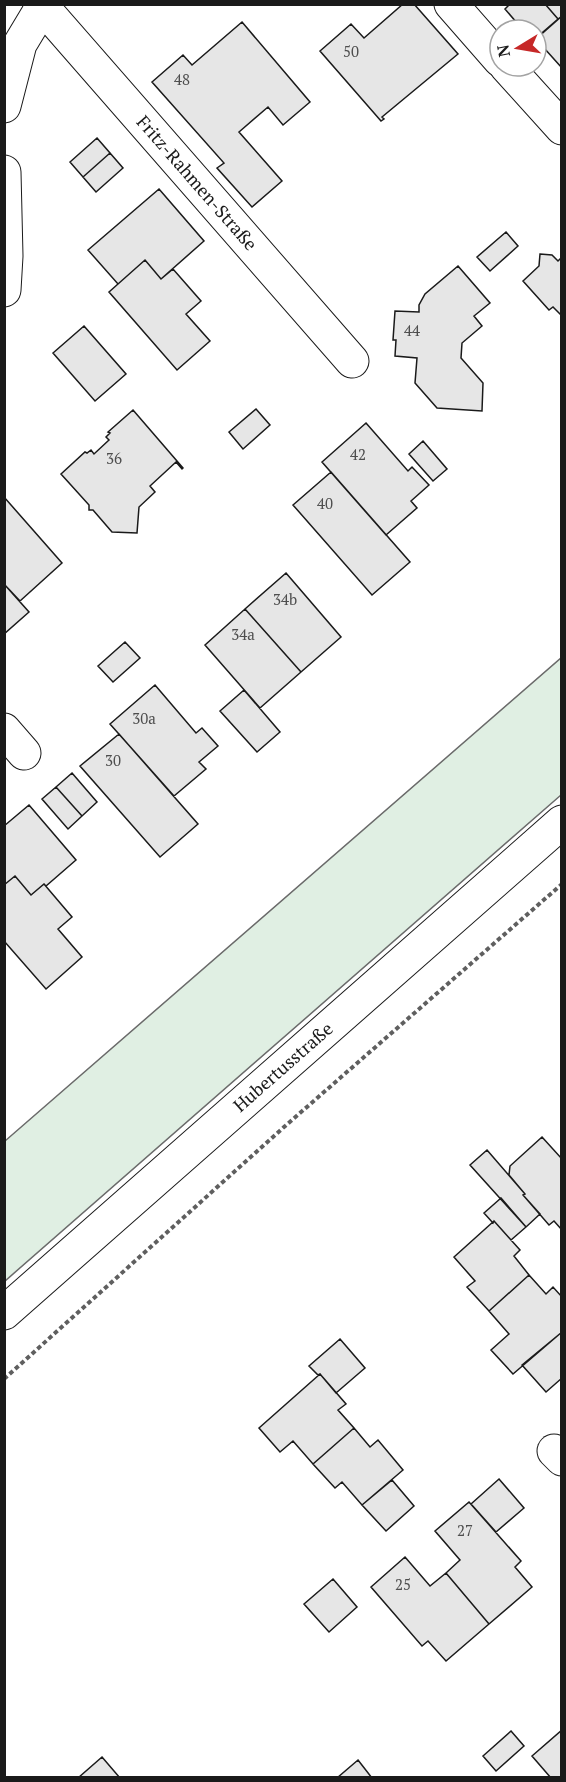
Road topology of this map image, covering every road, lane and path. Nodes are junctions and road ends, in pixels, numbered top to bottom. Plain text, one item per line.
1 (451, 4) edge
2 (42, 5) edge
3 (488, 46) edge
4 (517, 78) edge
5 (4, 106) edge
6 (561, 128) edge
7 (4, 172) edge
8 (4, 290) edge
9 (352, 361) dead end
10 (561, 822) edge
11 (561, 884) edge
12 (4, 1313) edge
13 (4, 1379) edge

1 - 3 main road
2 - 5 main road, Fritz-Rahmen-Straße
2 - 9 main road, Fritz-Rahmen-Straße
4 - 6 main road
7 - 8 main road
10 - 12 main road, Hubertusstraße
11 - 13 path

